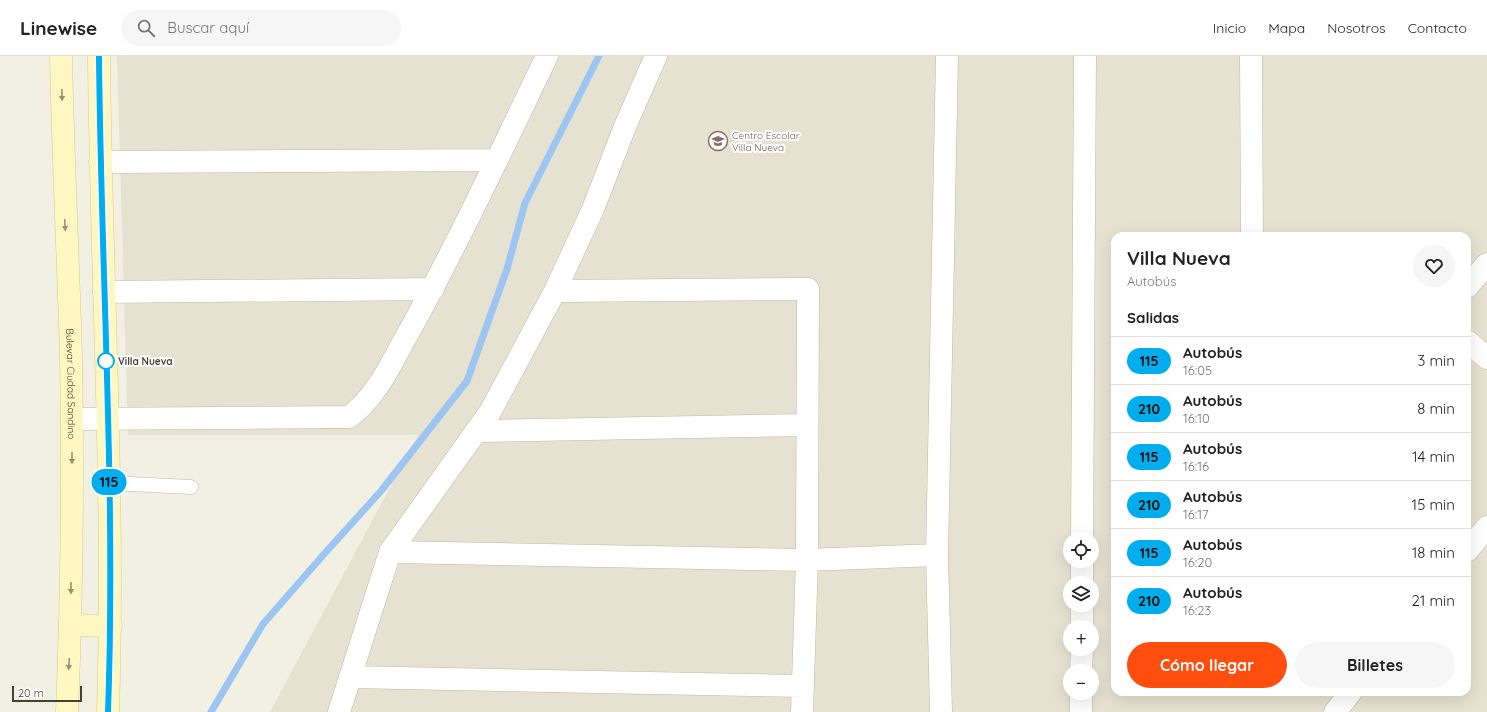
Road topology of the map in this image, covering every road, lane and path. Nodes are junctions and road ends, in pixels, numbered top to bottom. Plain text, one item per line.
1 (61, 56) edge
2 (99, 56) edge
3 (547, 56) edge
4 (656, 56) edge
5 (947, 56) edge
6 (1085, 56) edge
7 (1251, 56) edge
8 (496, 160) junction
9 (100, 162) junction
10 (1252, 232) edge
11 (1487, 264) edge
12 (1471, 282) edge
13 (433, 289) junction
14 (556, 291) junction
15 (104, 292) junction
16 (1471, 344) edge
17 (1487, 358) edge
18 (109, 418) junction
19 (72, 419) junction
20 (807, 425) junction
21 (476, 431) junction
22 (109, 483) junction
23 (191, 487) dead end
24 (1487, 527) edge
25 (1082, 532) edge
26 (1471, 546) edge
27 (390, 552) junction
28 (937, 555) junction
29 (807, 560) junction
30 (70, 625) junction
31 (111, 626) junction
32 (350, 676) junction
33 (803, 686) junction
34 (1348, 696) edge
35 (1081, 700) edge
36 (66, 712) edge
37 (108, 712) edge
38 (339, 712) edge
39 (802, 712) edge
40 (941, 712) edge
41 (1081, 712) edge
42 (1335, 712) edge

1 -> 19 street, Bulevar Ciudad Sandino
2 - 9 street
3 - 8 street
4 - 14 street
5 - 28 street
6 - 25 street
7 - 10 street
8 - 9 street
8 - 13 street
9 - 15 street
11 - 12 street
13 - 15 street
13 - 18 street
14 - 20 street
14 - 21 street
15 - 18 street
16 - 17 street
18 - 19 street
18 - 22 street
19 -> 30 street, Bulevar Ciudad Sandino
20 - 21 street
20 - 29 street
21 - 27 street
22 - 23 lane
22 - 31 street
24 - 26 street
27 - 29 street
27 - 32 street
28 - 29 street
28 - 40 street
29 - 33 street
30 - 31 street
30 -> 36 street, Bulevar Ciudad Sandino
31 - 37 street
32 - 33 street
32 - 38 street
33 - 39 street
34 - 42 street
35 - 41 street

